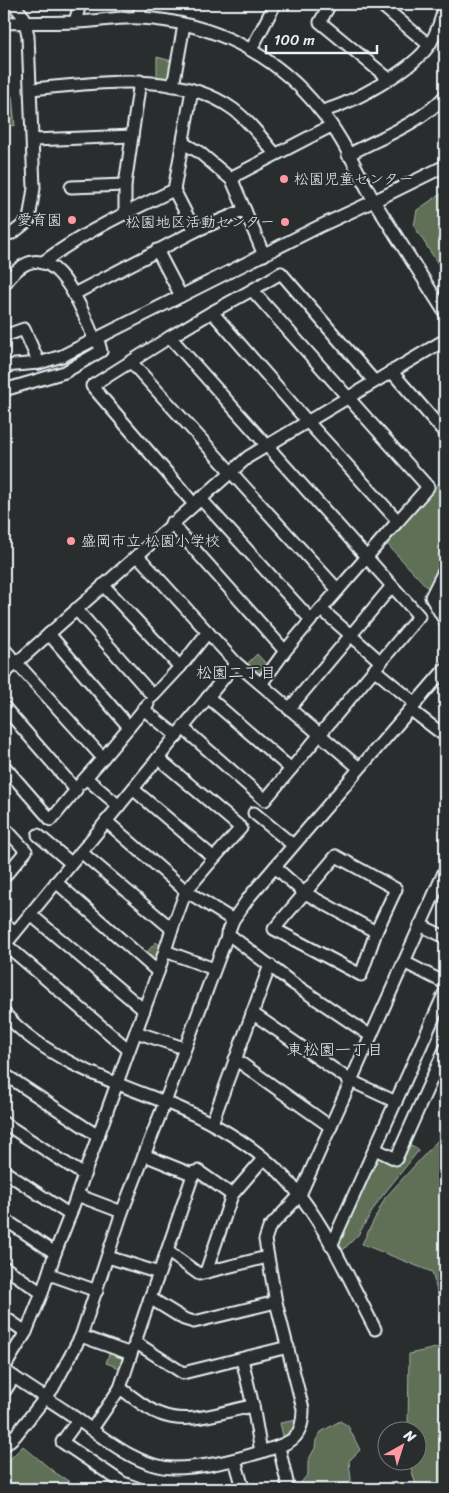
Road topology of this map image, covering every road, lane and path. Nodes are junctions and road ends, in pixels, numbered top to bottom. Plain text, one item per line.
1 (5, 4) edge
2 (80, 4) edge
3 (141, 4) edge
4 (275, 4) edge
5 (330, 4) edge
6 (380, 4) edge
7 (445, 4) edge
8 (139, 17) junction
9 (25, 22) junction
10 (75, 22) junction
11 (4, 23) edge
12 (184, 24) junction
13 (429, 45) junction
14 (252, 48) junction
15 (389, 79) junction
16 (140, 81) junction
17 (173, 86) junction
18 (31, 89) junction
19 (192, 90) junction
20 (445, 96) edge
21 (322, 111) junction
22 (331, 126) junction
23 (132, 136) junction
24 (33, 140) junction
25 (183, 143) junction
26 (275, 154) junction
27 (348, 155) junction
28 (445, 166) edge
29 (232, 180) junction
30 (125, 185) junction
31 (71, 187) dead end
32 (174, 190) junction
33 (374, 201) junction
34 (245, 210) junction
35 (125, 214) junction
36 (195, 231) junction
37 (4, 234) edge
38 (157, 250) junction
39 (264, 255) junction
40 (42, 263) junction
41 (4, 285) edge
42 (252, 290) junction
43 (74, 294) junction
44 (181, 296) junction
45 (212, 312) junction
46 (445, 313) edge
47 (4, 336) edge
48 (170, 337) junction
49 (96, 340) junction
50 (445, 340) edge
51 (131, 362) junction
52 (39, 363) junction
53 (4, 366) edge
54 (391, 371) junction
55 (374, 381) junction
56 (4, 390) edge
57 (348, 396) junction
58 (307, 421) junction
59 (445, 433) edge
60 (267, 446) junction
61 (231, 472) junction
62 (197, 501) junction
63 (398, 521) junction
64 (171, 523) junction
65 (138, 556) junction
66 (367, 558) junction
67 (444, 570) edge
68 (103, 585) junction
69 (392, 586) junction
70 (338, 590) junction
71 (436, 604) junction
72 (76, 609) junction
73 (321, 609) junction
74 (419, 616) junction
75 (311, 620) junction
76 (445, 621) edge
77 (208, 632) junction
78 (49, 634) junction
79 (351, 636) junction
80 (4, 649) edge
81 (285, 651) junction
82 (236, 663) junction
83 (15, 664) junction
84 (378, 666) junction
85 (180, 667) junction
86 (445, 669) edge
87 (4, 674) edge
88 (261, 684) junction
89 (153, 696) junction
90 (208, 697) junction
91 (4, 707) edge
92 (414, 707) junction
93 (143, 709) junction
94 (289, 709) junction
95 (129, 727) junction
96 (180, 732) junction
97 (320, 736) junction
98 (445, 736) edge
99 (103, 758) junction
100 (158, 758) junction
101 (4, 766) edge
102 (359, 768) junction
103 (291, 769) junction
104 (86, 778) junction
105 (133, 789) junction
106 (76, 790) junction
107 (265, 800) junction
108 (119, 806) junction
109 (254, 813) junction
110 (51, 820) junction
111 (106, 822) junction
112 (4, 827) edge
113 (241, 828) junction
114 (38, 835) junction
115 (293, 845) junction
116 (26, 851) junction
117 (81, 852) junction
118 (214, 858) junction
119 (71, 863) junction
120 (275, 867) junction
121 (445, 870) edge
122 (4, 877) edge
123 (56, 882) junction
124 (186, 891) junction
125 (303, 892) junction
126 (30, 914) junction
127 (234, 920) junction
128 (4, 923) edge
129 (420, 925) junction
130 (172, 929) junction
131 (15, 932) junction
132 (376, 932) junction
133 (227, 933) junction
134 (445, 937) edge
135 (4, 945) edge
136 (165, 951) junction
137 (404, 962) junction
138 (270, 965) junction
139 (214, 969) junction
140 (158, 972) junction
141 (445, 983) edge
142 (445, 992) edge
143 (144, 1010) junction
144 (4, 1013) edge
145 (252, 1013) junction
146 (136, 1032) junction
147 (371, 1036) junction
148 (184, 1048) junction
149 (445, 1049) edge
150 (129, 1050) junction
151 (235, 1059) junction
152 (4, 1074) edge
153 (351, 1081) junction
154 (116, 1084) junction
155 (165, 1102) junction
156 (396, 1102) junction
157 (4, 1123) edge
158 (212, 1123) junction
159 (331, 1127) junction
160 (98, 1136) junction
161 (375, 1149) junction
162 (144, 1155) junction
163 (263, 1159) junction
164 (4, 1171) edge
165 (84, 1175) junction
166 (194, 1175) junction
167 (77, 1195) junction
168 (232, 1195) junction
169 (300, 1195) junction
170 (122, 1212) junction
171 (70, 1215) junction
172 (4, 1220) edge
173 (331, 1246) junction
174 (167, 1251) junction
175 (55, 1254) junction
176 (108, 1257) junction
177 (267, 1257) junction
178 (4, 1267) edge
179 (206, 1272) junction
180 (159, 1273) junction
181 (49, 1274) junction
182 (97, 1291) junction
183 (42, 1293) junction
184 (150, 1298) junction
185 (276, 1302) junction
186 (4, 1317) edge
187 (375, 1329) dead end
188 (26, 1332) junction
189 (81, 1336) junction
190 (135, 1342) junction
191 (288, 1347) junction
192 (131, 1354) junction
193 (242, 1359) junction
194 (7, 1372) edge
195 (120, 1388) junction
196 (4, 1392) edge
197 (44, 1397) junction
198 (253, 1406) junction
199 (78, 1420) junction
200 (92, 1429) junction
201 (4, 1446) edge
202 (279, 1447) junction
203 (261, 1452) junction
204 (235, 1460) junction
205 (287, 1482) dead end
206 (139, 1489) edge
207 (237, 1489) edge

1 - 9 street
2 - 10 street
3 - 8 street
4 - 14 street
5 - 15 street
6 - 13 street
7 - 13 street
8 - 10 street
8 - 12 street
9 - 10 street
9 - 11 street
9 - 18 street
12 - 14 street
12 - 17 street
13 - 15 street
14 - 21 street
15 - 21 street
16 - 17 street
16 - 18 street
16 - 23 street
17 - 19 street
18 - 24 street
19 - 25 street
19 - 26 street
20 - 27 street
21 - 22 street
22 - 26 street
22 - 27 street
23 - 24 street
23 - 30 street
24 - 37 street
25 - 29 street
25 - 32 street
26 - 29 street
27 - 33 street
28 - 33 street
29 - 34 street
30 - 31 street
30 - 35 street
32 - 35 street
32 - 36 street
33 - 39 street
33 - 46 street
34 - 36 street
34 - 39 street
35 - 40 street
36 - 38 street
38 - 43 street
38 - 44 street
39 - 44 street
40 - 41 street
40 - 43 street
42 - 45 street
42 - 55 street
42 - 57 street
43 - 49 street
44 - 49 street
45 - 48 street
45 - 58 street
47 - 52 street
48 - 51 street
48 - 60 street
49 - 52 street
49 - 56 street
50 - 54 street
51 - 61 street
51 - 62 street
52 - 53 street
54 - 55 street
54 - 59 street
55 - 57 street
57 - 58 street
57 - 63 street
58 - 60 street
58 - 63 street
60 - 61 street
60 - 66 street
61 - 62 street
61 - 70 street
62 - 64 street
62 - 75 street
63 - 66 street
64 - 65 street
64 - 81 street
65 - 68 street
65 - 77 street
66 - 69 street
66 - 70 street
67 - 71 street
68 - 72 street
68 - 85 street
69 - 74 street
69 - 79 street
70 - 73 street
71 - 74 street
71 - 76 street
72 - 78 street
72 - 89 street
73 - 75 street
73 - 79 street
74 - 84 street
75 - 81 street
77 - 82 street
77 - 85 street
78 - 83 street
78 - 95 street
79 - 84 street
79 - 94 street
80 - 83 street
81 - 88 street
82 - 88 street
82 - 90 street
83 - 87 street
83 - 99 street
84 - 92 street
84 - 97 street
85 - 89 street
86 - 92 street
88 - 94 street
89 - 93 street
90 - 96 street
90 - 103 street
91 - 106 street
92 - 98 street
92 - 102 street
93 - 95 street
93 - 96 street
94 - 97 street
95 - 99 street
96 - 100 street
96 - 107 street
97 - 102 street
97 - 103 street
99 - 104 street
100 - 105 street
100 - 113 street
101 - 110 street
102 - 115 street
103 - 107 street
104 - 106 street
104 - 108 street
105 - 108 street
105 - 118 street
106 - 110 street
107 - 109 street
108 - 111 street
109 - 113 street
109 - 115 street
110 - 114 street
111 - 117 street
111 - 124 street
112 - 116 street
113 - 118 street
114 - 116 street
114 - 119 street
115 - 120 street
116 - 122 street
117 - 119 street
117 - 130 street
118 - 124 street
119 - 123 street
120 - 125 street
120 - 127 street
121 - 129 street
123 - 126 street
123 - 140 street
124 - 127 street
124 - 130 street
125 - 132 street
125 - 132 street
125 - 132 street
126 - 131 street
126 - 143 street
127 - 133 street
128 - 131 street
129 - 134 street
129 - 137 street
130 - 136 street
131 - 135 street
133 - 138 street
133 - 139 street
135 - 150 street
136 - 139 street
136 - 140 street
137 - 141 street
137 - 147 street
138 - 145 street
138 - 147 street
139 - 148 street
140 - 143 street
142 - 156 street
143 - 146 street
144 - 154 street
145 - 151 street
145 - 153 street
146 - 148 street
146 - 150 street
147 - 153 street
148 - 155 street
149 - 161 street
150 - 154 street
151 - 158 street
151 - 159 street
152 - 160 street
153 - 156 street
153 - 159 street
154 - 155 street
154 - 160 street
155 - 158 street
155 - 162 street
156 - 161 street
157 - 165 street
158 - 163 street
159 - 169 street
160 - 165 street
161 - 173 street
162 - 166 street
162 - 170 street
163 - 168 street
163 - 169 street
164 - 171 street
165 - 167 street
166 - 168 street
166 - 174 street
167 - 170 street
167 - 171 street
168 - 179 street
169 - 173 street
169 - 177 street
170 - 176 street
171 - 175 street
172 - 175 street
173 - 187 street
174 - 179 street
174 - 180 street
175 - 181 street
176 - 180 street
176 - 182 street
177 - 179 street
177 - 185 street
178 - 183 street
180 - 184 street
181 - 182 street
181 - 183 street
182 - 189 street
183 - 188 street
184 - 185 street
184 - 190 street
185 - 191 street
186 - 188 street
188 - 194 street
189 - 192 street
189 - 197 street
190 - 192 street
190 - 193 street
191 - 193 street
191 - 202 street
192 - 195 street
193 - 198 street
194 - 196 street
194 - 197 street
195 - 198 street
195 - 200 street
197 - 199 street
197 - 201 street
198 - 203 street
199 - 200 street
199 - 206 street
200 - 204 street
202 - 203 street
202 - 205 street
203 - 204 street
204 - 207 street

